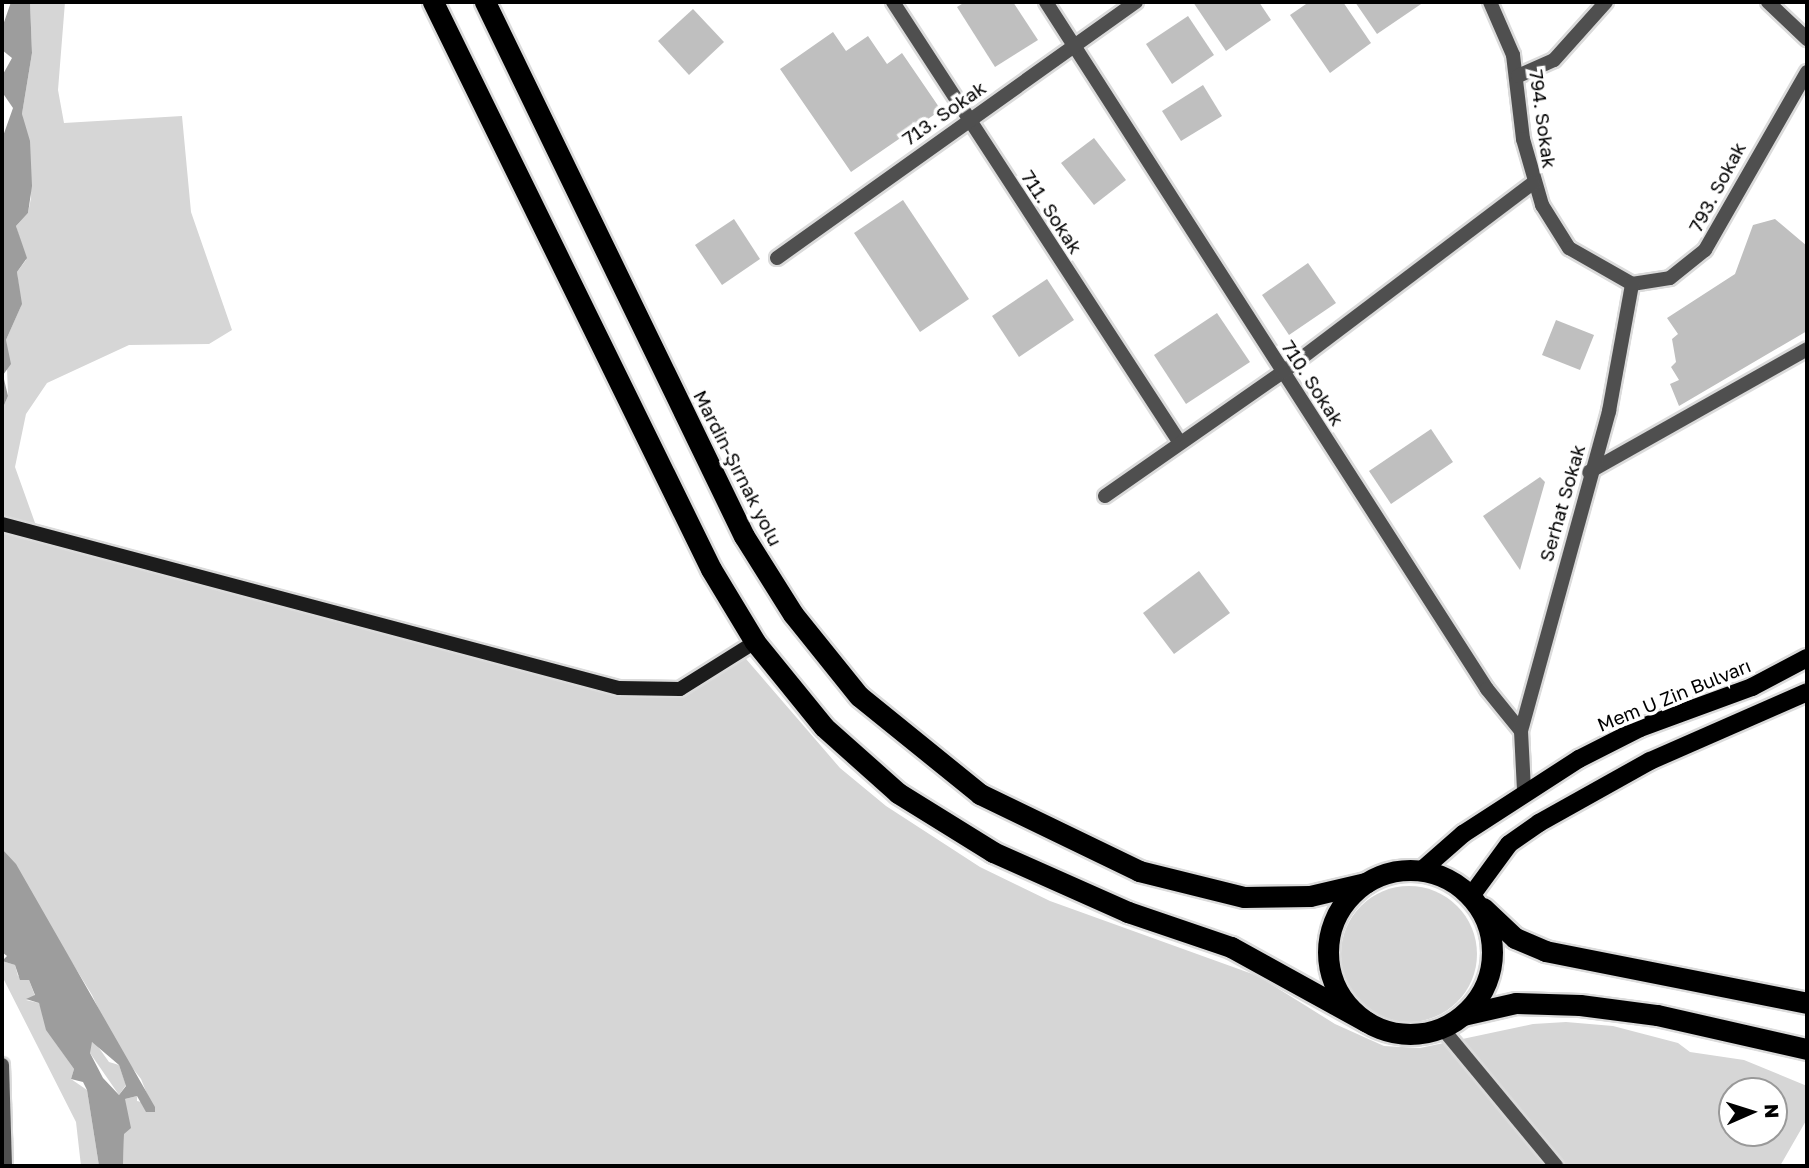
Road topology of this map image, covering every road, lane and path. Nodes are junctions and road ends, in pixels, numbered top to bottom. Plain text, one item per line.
1 (433, 2) edge
2 (485, 2) edge
3 (893, 2) edge
4 (1046, 2) edge
5 (1136, 2) edge
6 (1490, 2) edge
7 (1606, 2) edge
8 (1768, 2) edge
9 (1807, 39) edge
10 (1074, 46) junction
11 (1807, 72) edge
12 (1518, 76) junction
13 (968, 119) junction
14 (1533, 183) junction
15 (777, 258) dead end
16 (1632, 284) junction
17 (1807, 349) edge
18 (1283, 372) junction
19 (1180, 443) junction
20 (1589, 472) junction
21 (1105, 496) dead end
22 (2, 524) edge
23 (755, 642) junction
24 (1807, 658) edge
25 (1807, 692) edge
26 (1521, 731) junction
27 (1524, 791) junction
28 (1422, 870) junction
29 (1365, 883) junction
30 (1471, 896) junction
31 (1807, 1003) edge
32 (1463, 1015) junction
33 (1367, 1022) junction
34 (1442, 1027) junction
35 (1807, 1049) edge
36 (2, 1066) edge
37 (5, 1166) edge
38 (1556, 1166) edge

1 - 23 highway
2 - 29 highway, Mardin-Şırnak yolu
3 - 13 street, 711. Sokak
4 - 10 street, 710. Sokak
5 - 10 street, 713. Sokak
6 - 12 street, 794. Sokak
7 - 12 street
8 - 9 street
10 - 13 street, 713. Sokak
10 - 18 street, 710. Sokak
11 - 16 street, 793. Sokak
12 - 14 street, 794. Sokak
13 - 15 street, 713. Sokak
13 - 19 street, 711. Sokak
14 - 16 street, 794. Sokak
14 - 18 street
16 - 20 street, Serhat Sokak
17 - 20 street
18 - 19 street
18 - 26 street, 710. Sokak
19 - 21 street
20 - 26 street, Serhat Sokak
22 - 23 street
23 - 33 highway
24 - 27 main road, Mem U Zin Bulvarı
25 - 30 main road
26 - 27 street
27 - 28 main road, Mem U Zin Bulvarı
28 - 29 highway
28 - 30 highway
29 - 33 highway
30 - 31 highway
30 - 32 highway
32 - 34 highway
32 - 35 highway
33 - 34 highway
34 - 38 street
36 - 37 street

